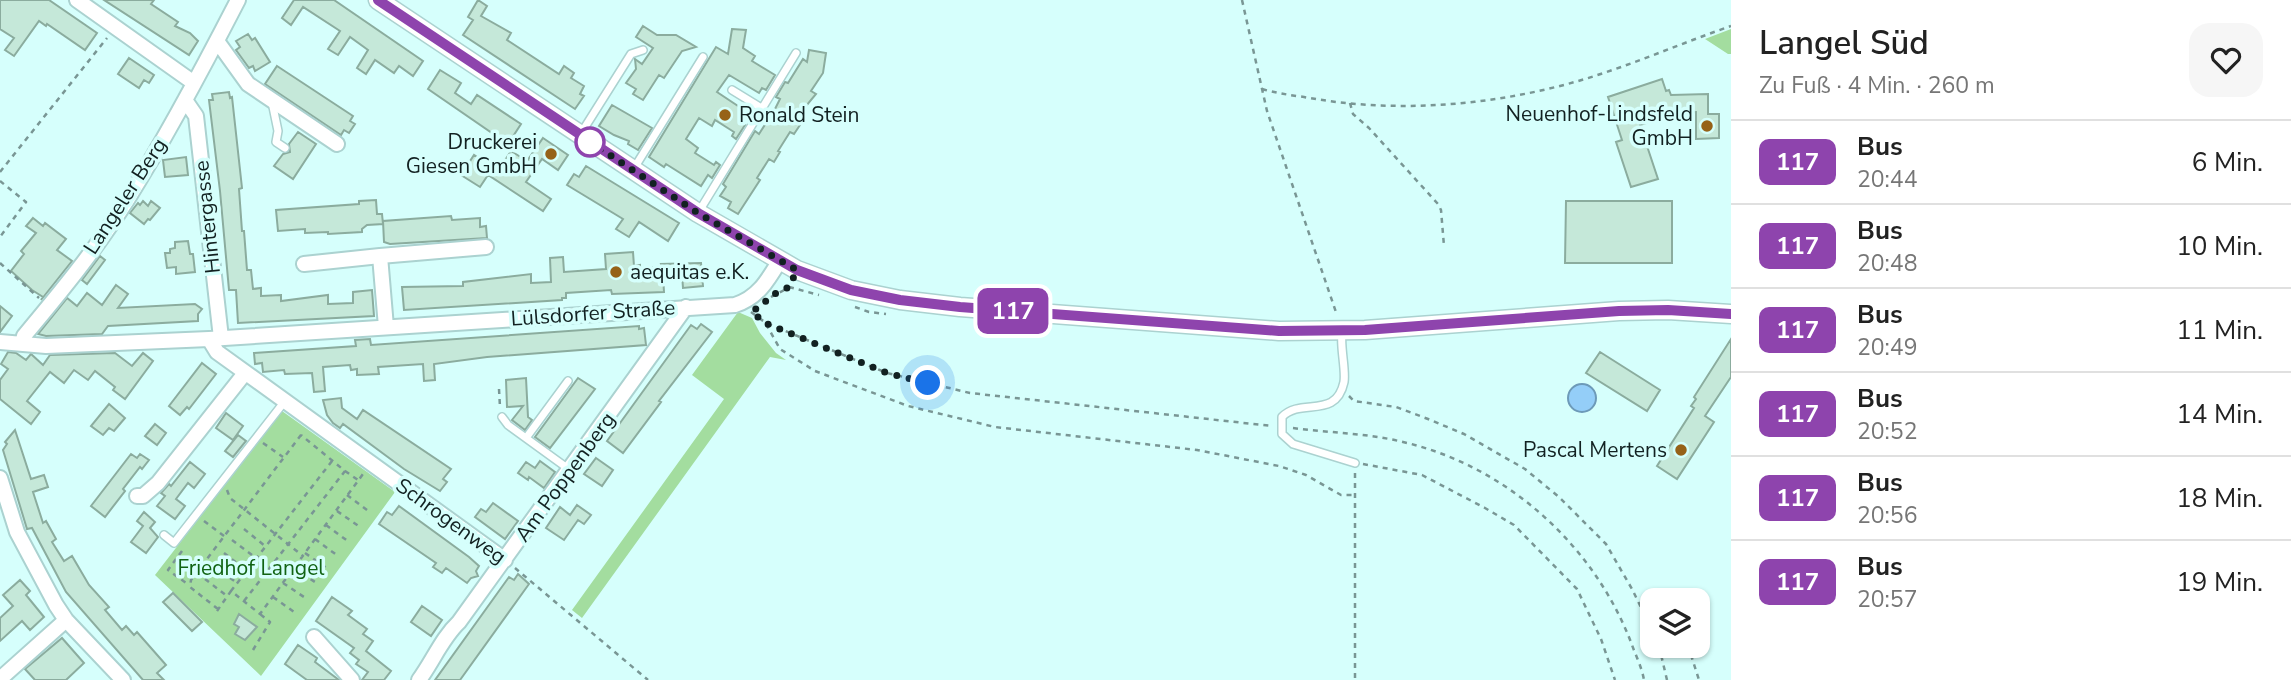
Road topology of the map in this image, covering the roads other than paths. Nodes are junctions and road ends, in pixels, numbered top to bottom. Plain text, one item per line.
1 (77, 0) edge
2 (238, 0) edge
3 (378, 0) edge
4 (217, 41) junction
5 (643, 50) dead end
6 (796, 53) dead end
7 (703, 57) dead end
8 (194, 83) junction
9 (732, 90) dead end
10 (185, 100) junction
11 (272, 101) junction
12 (763, 109) junction
13 (579, 135) junction
14 (337, 144) dead end
15 (285, 148) dead end
16 (633, 170) junction
17 (698, 213) junction
18 (486, 247) dead end
19 (380, 256) junction
20 (780, 260) junction
21 (304, 264) dead end
22 (686, 307) junction
23 (1731, 314) edge
24 (386, 327) junction
25 (1342, 332) junction
26 (215, 339) junction
27 (0, 342) edge
28 (22, 344) junction
29 (245, 373) junction
30 (568, 381) dead end
31 (285, 401) junction
32 (502, 417) road end
33 (526, 438) junction
34 (1355, 463) road end
35 (570, 470) junction
36 (0, 478) edge
37 (137, 496) dead end
38 (164, 534) dead end
39 (505, 560) junction
40 (66, 620) junction
41 (314, 637) dead end
42 (0, 679) edge
43 (123, 680) edge
44 (352, 680) edge
45 (419, 680) edge

1 - 8 street
2 - 4 street, Langeler Berg
3 - 13 street
4 - 8 street, Langeler Berg
4 - 11 street
5 - 13 lane
6 - 12 lane
7 - 16 lane
8 - 10 street, Langeler Berg
9 - 12 lane
10 - 26 street, Hintergasse
10 - 28 street, Langeler Berg
11 - 14 street
11 - 15 lane
12 - 17 lane
13 - 16 street
16 - 17 street
17 - 20 street
18 - 19 street
19 - 21 street
19 - 24 street
20 - 22 street, Lülsdorfer Straße
20 - 25 street
22 - 24 street, Lülsdorfer Straße
22 - 35 street, Am Poppenberg
23 - 25 street
24 - 26 street, Lülsdorfer Straße
25 - 34 lane
26 - 28 street, Lülsdorfer Straße
26 - 29 street, Schrogenweg
27 - 28 street, Lülsdorfer Straße
29 - 31 street, Schrogenweg
29 - 37 street
30 - 33 lane
31 - 38 lane
31 - 39 street, Schrogenweg
32 - 33 lane
33 - 35 lane
35 - 39 street, Am Poppenberg
36 - 40 street
39 - 45 street, Am Poppenberg
40 - 42 street
40 - 43 street
41 - 44 street

